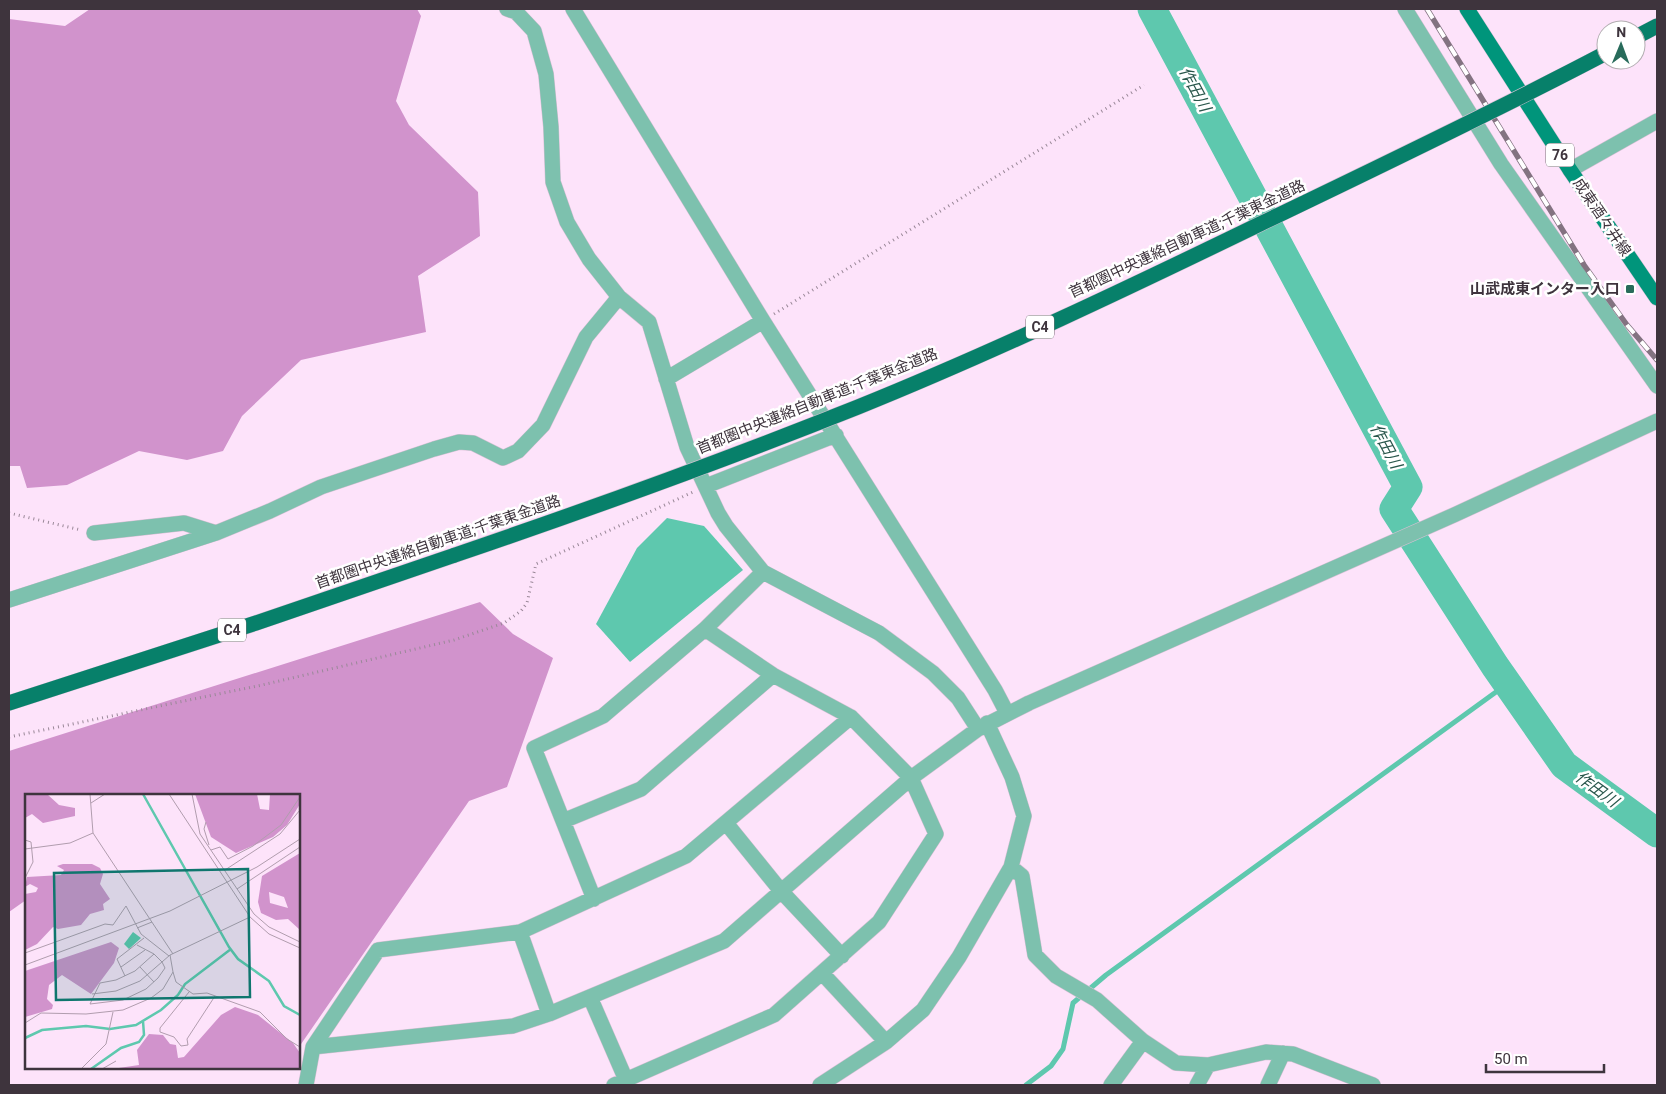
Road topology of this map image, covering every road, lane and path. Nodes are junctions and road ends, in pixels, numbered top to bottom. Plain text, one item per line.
1 (508, 9) edge
2 (573, 9) edge
3 (1405, 9) edge
4 (1467, 9) edge
5 (1596, 58) edge
6 (1144, 85) dead end
7 (1657, 121) edge
8 (1570, 170) junction
9 (619, 297) junction
10 (1657, 298) edge
11 (763, 320) junction
12 (666, 379) junction
13 (1657, 386) edge
14 (1657, 421) edge
15 (836, 435) junction
16 (706, 486) junction
17 (9, 513) edge
18 (94, 533) joint
19 (216, 533) junction
20 (763, 572) junction
21 (9, 600) edge
22 (706, 629) junction
23 (773, 675) junction
24 (9, 702) edge
25 (1007, 713) junction
26 (852, 717) junction
27 (983, 726) junction
28 (9, 737) edge
29 (911, 778) junction
30 (563, 821) junction
31 (726, 823) junction
32 (1011, 867) junction
33 (781, 891) junction
34 (594, 899) junction
35 (520, 932) junction
36 (842, 956) junction
37 (822, 973) junction
38 (590, 996) junction
39 (549, 1014) junction
40 (886, 1042) junction
41 (1144, 1042) junction
42 (313, 1047) junction
43 (1283, 1053) junction
44 (1208, 1065) junction
45 (620, 1083) edge
46 (306, 1085) edge
47 (820, 1085) edge
48 (1111, 1085) edge
49 (1197, 1085) edge
50 (1268, 1085) edge
51 (1369, 1085) edge

1 - 9 street
2 - 11 street
3 - 13 street
4 - 8 main road, 成東酒々井線 / 76
5 - 24 highway, 首都圏中央連絡自動車道;千葉東金道路 / C4, bridge
6 - 11 path
7 - 8 street
8 - 10 main road, 成東酒々井線 / 76
9 - 12 street
9 - 19 street
11 - 12 street
11 - 15 street
12 - 16 street
14 - 25 street
15 - 16 street
15 - 25 street
16 - 20 street
16 - 28 path
17 - 18 path
18 - 19 street
19 - 21 street
20 - 22 street
20 - 27 street
22 - 23 street
22 - 30 street
23 - 26 street
23 - 30 street
25 - 27 street
26 - 29 street
26 - 31 street
27 - 29 street
27 - 32 street
29 - 33 street
29 - 36 street
30 - 34 street
31 - 33 street
31 - 34 street
32 - 40 street
32 - 41 street
33 - 36 street
33 - 38 street
34 - 35 street
35 - 39 street
35 - 42 street
36 - 37 street
37 - 40 street
37 - 45 street
38 - 39 street
38 - 45 street
39 - 42 street
40 - 47 street
41 - 44 street
41 - 48 street
42 - 46 street
43 - 44 street
43 - 50 street
43 - 51 street
44 - 49 street

